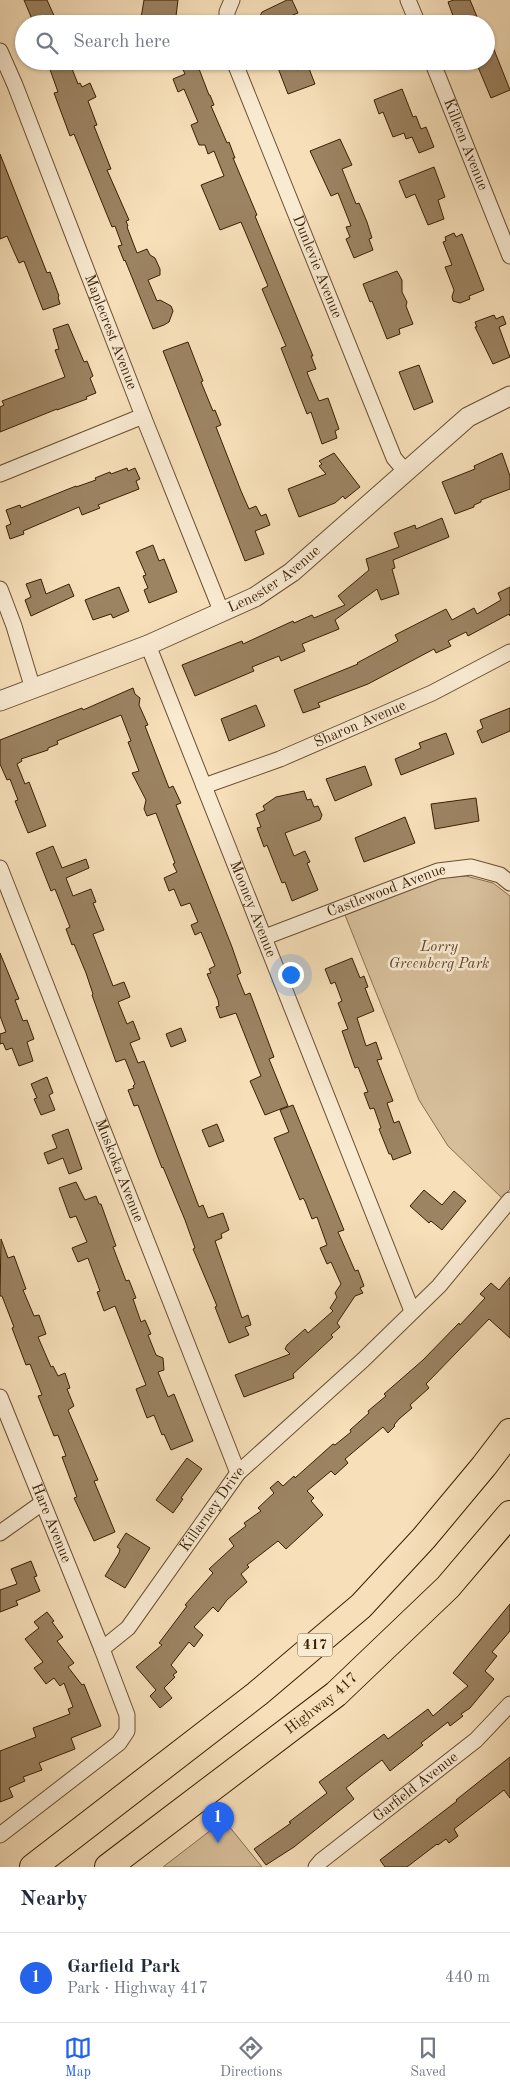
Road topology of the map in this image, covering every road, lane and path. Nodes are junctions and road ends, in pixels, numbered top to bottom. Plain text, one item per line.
1 (232, 0) edge
2 (408, 0) edge
3 (227, 15) edge
4 (414, 15) edge
5 (0, 51) edge
6 (238, 70) edge
7 (436, 70) edge
8 (510, 256) edge
9 (510, 396) edge
10 (142, 416) junction
11 (405, 472) junction
12 (0, 474) edge
13 (0, 589) edge
14 (222, 613) junction
15 (148, 645) junction
16 (510, 652) edge
17 (33, 689) junction
18 (0, 701) edge
19 (204, 786) junction
20 (0, 868) edge
21 (510, 883) edge
22 (265, 937) junction
23 (510, 1200) edge
24 (412, 1311) junction
25 (0, 1397) edge
26 (510, 1432) edge
27 (238, 1473) junction
28 (42, 1503) junction
29 (510, 1514) edge
30 (0, 1533) edge
31 (102, 1649) junction
32 (510, 1704) edge
33 (0, 1835) edge
34 (33, 1867) edge
35 (108, 1867) edge
36 (316, 1867) edge

1 - 3 street
2 - 4 street
5 - 10 street, Maplecrest Avenue
6 - 11 street, Dunlevie Avenue
7 - 8 street, Killeen Avenue
9 - 11 street, Lenester Avenue
10 - 12 street
10 - 14 street, Maplecrest Avenue
11 - 14 street, Lenester Avenue
13 - 17 street
14 - 15 street, Lenester Avenue
15 - 17 street, Lenester Avenue
15 - 19 street, Mooney Avenue
16 - 19 street, Sharon Avenue
17 - 18 street, Lenester Avenue
19 - 22 street, Mooney Avenue
20 - 27 street, Muskoka Avenue
21 - 22 street, Castlewood Avenue
22 - 24 street, Mooney Avenue
23 - 24 street, Killarney Drive
24 - 27 street, Killarney Drive
25 - 28 street, Hare Avenue
26 - 34 highway, 417
27 - 31 street, Killarney Drive
28 - 30 street
28 - 31 street, Hare Avenue
29 - 35 highway, Highway 417
31 - 33 street
32 - 36 street, Garfield Avenue

